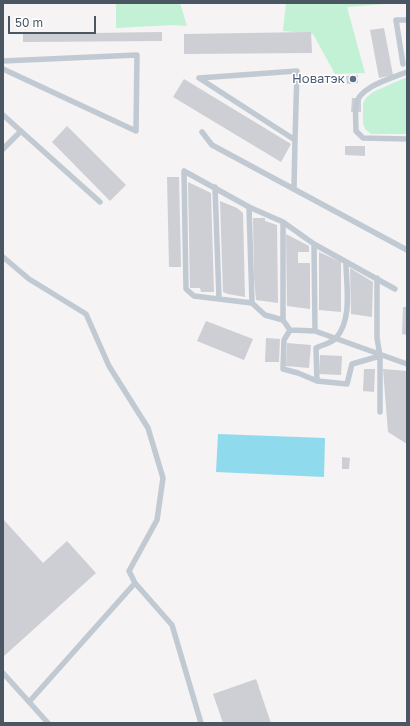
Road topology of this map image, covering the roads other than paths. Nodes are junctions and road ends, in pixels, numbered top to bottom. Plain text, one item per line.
1 (407, 20) edge
2 (3, 61) edge
3 (403, 64) dead end
4 (3, 69) edge
5 (407, 72) edge
6 (3, 115) edge
7 (20, 132) junction
8 (202, 132) dead end
9 (407, 139) edge
10 (296, 140) junction
11 (3, 149) edge
12 (216, 187) junction
13 (294, 189) junction
14 (100, 202) dead end
15 (249, 207) junction
16 (283, 222) junction
17 (314, 244) junction
18 (407, 250) edge
19 (3, 257) edge
20 (346, 262) junction
21 (377, 278) junction
22 (395, 289) dead end
23 (219, 298) junction
24 (252, 303) junction
25 (283, 320) junction
26 (290, 330) junction
27 (315, 331) junction
28 (335, 340) junction
29 (380, 356) junction
30 (407, 364) edge
31 (316, 381) junction
32 (380, 412) dead end
33 (135, 584) junction
34 (3, 673) edge
35 (29, 702) junction
36 (48, 723) edge
37 (201, 723) edge

1 - 3 lane
2 - 4 lane
5 - 9 lane
6 - 7 lane
7 - 11 lane
7 - 14 lane
8 - 13 lane
10 - 10 lane
10 - 13 lane
12 - 15 lane
12 - 23 lane
12 - 23 lane
13 - 18 lane
15 - 16 lane
15 - 24 lane
16 - 17 lane
16 - 25 lane
17 - 20 lane
17 - 27 lane
19 - 33 lane
20 - 21 lane
20 - 28 lane
21 - 22 lane
21 - 29 lane
23 - 24 lane
24 - 25 lane
25 - 26 lane
26 - 27 lane
26 - 31 lane
27 - 28 lane
28 - 29 lane
28 - 31 lane
29 - 30 lane
29 - 31 lane
29 - 32 lane
33 - 35 lane
33 - 37 lane
34 - 35 lane
35 - 36 lane

